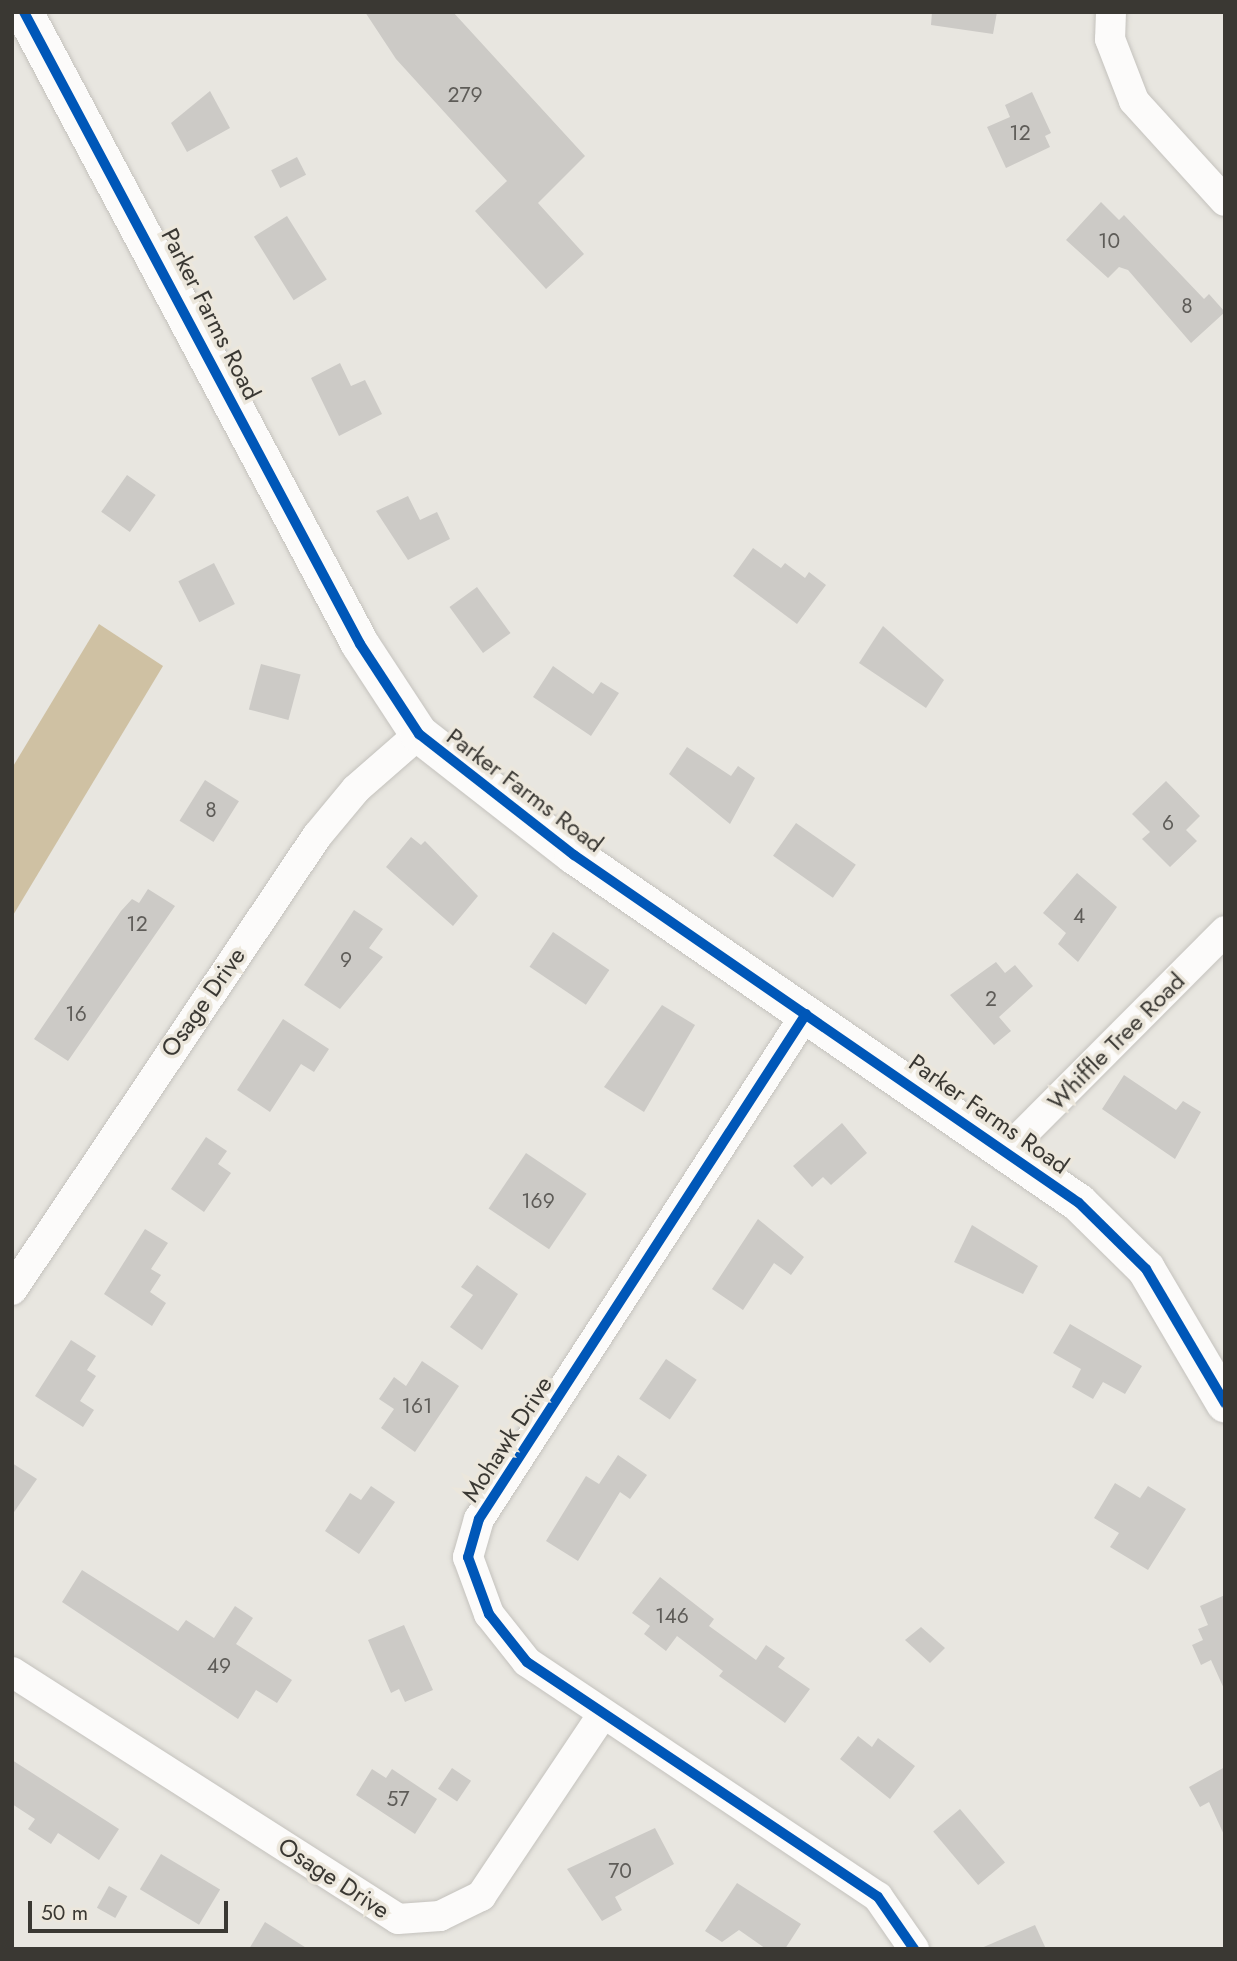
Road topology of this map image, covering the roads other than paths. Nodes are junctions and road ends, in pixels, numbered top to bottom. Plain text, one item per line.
1 (24, 12) edge
2 (1111, 12) edge
3 (1225, 201) edge
4 (419, 734) junction
5 (1225, 931) edge
6 (806, 1014) junction
7 (1007, 1150) junction
8 (12, 1290) edge
9 (1225, 1403) edge
10 (12, 1672) edge
11 (603, 1714) junction
12 (914, 1949) edge

1 - 4 street, Parker Farms Road
2 - 3 street
4 - 6 street, Parker Farms Road
4 - 8 street, Osage Drive
5 - 7 street, Whiffle Tree Road
6 - 7 street, Parker Farms Road
6 - 11 street, Mohawk Drive
7 - 9 street, Parker Farms Road
10 - 11 street, Osage Drive
11 - 12 street, Mohawk Drive

